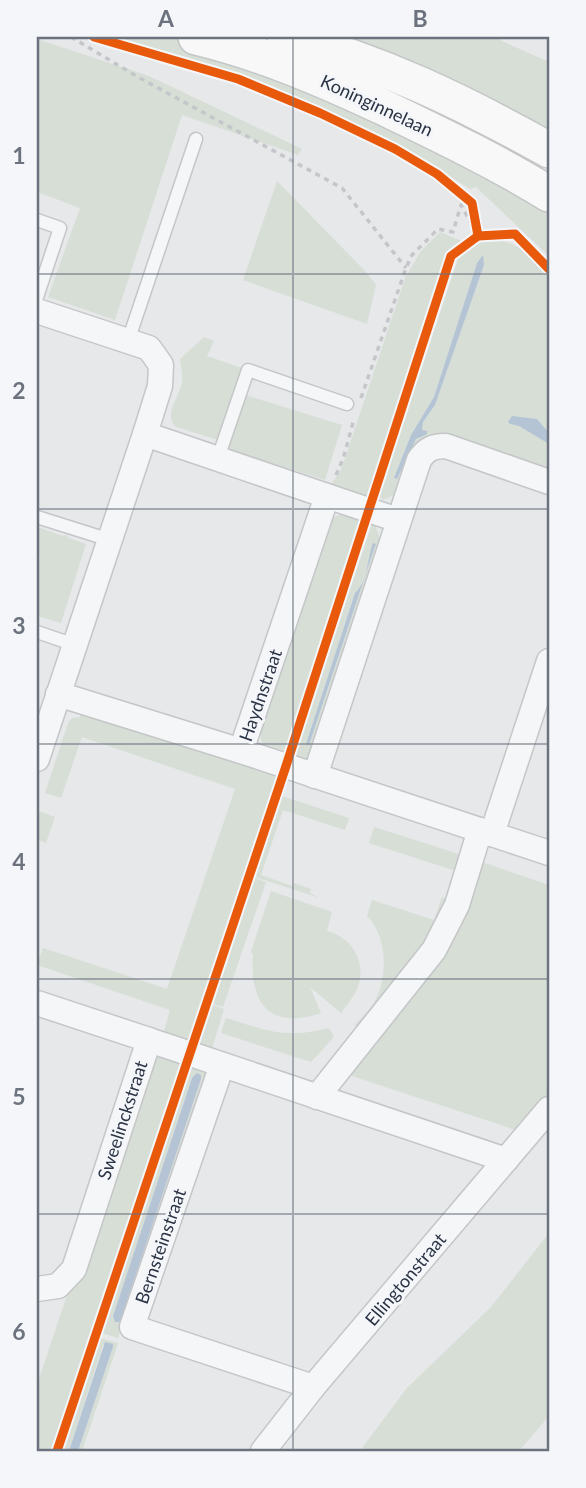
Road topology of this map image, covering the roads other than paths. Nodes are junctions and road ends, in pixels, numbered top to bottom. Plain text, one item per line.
1 (196, 37) edge
2 (285, 37) edge
3 (196, 138) dead end
4 (549, 150) edge
5 (549, 194) edge
6 (37, 220) edge
7 (37, 297) edge
8 (37, 311) edge
9 (128, 341) junction
10 (354, 406) road end
11 (145, 434) junction
12 (218, 458) junction
13 (549, 482) edge
14 (327, 496) junction
15 (37, 517) edge
16 (398, 520) junction
17 (110, 540) junction
18 (37, 632) edge
19 (75, 645) junction
20 (549, 661) edge
21 (58, 694) junction
22 (242, 751) junction
23 (37, 759) edge
24 (315, 776) junction
25 (486, 832) junction
26 (549, 853) edge
27 (37, 1003) edge
28 (149, 1040) junction
29 (222, 1065) junction
30 (317, 1097) junction
31 (549, 1109) edge
32 (506, 1160) junction
33 (37, 1289) edge
34 (313, 1387) junction
35 (263, 1451) edge

1 - 5 main road, Koninginnelaan
2 - 4 main road, Koninginnelaan
3 - 9 lane
6 - 7 lane
8 - 9 street
9 - 11 street
10 - 12 lane
11 - 12 street
11 - 17 street
12 - 14 street
13 - 16 street
14 - 16 street
14 - 22 street, Haydnstraat
15 - 17 lane
16 - 24 street
17 - 19 street
18 - 19 lane
19 - 21 street
20 - 25 street
21 - 22 street, Haydnstraat
21 - 23 street
22 - 24 street
24 - 25 street
25 - 26 street
25 - 30 street
27 - 28 street, Sweelinckstraat
28 - 29 street
28 - 33 street, Sweelinckstraat
29 - 30 street
29 - 34 street, Bernsteinstraat
30 - 32 street
31 - 32 street, Ellingtonstraat
32 - 34 street, Ellingtonstraat
34 - 35 street, Ellingtonstraat

